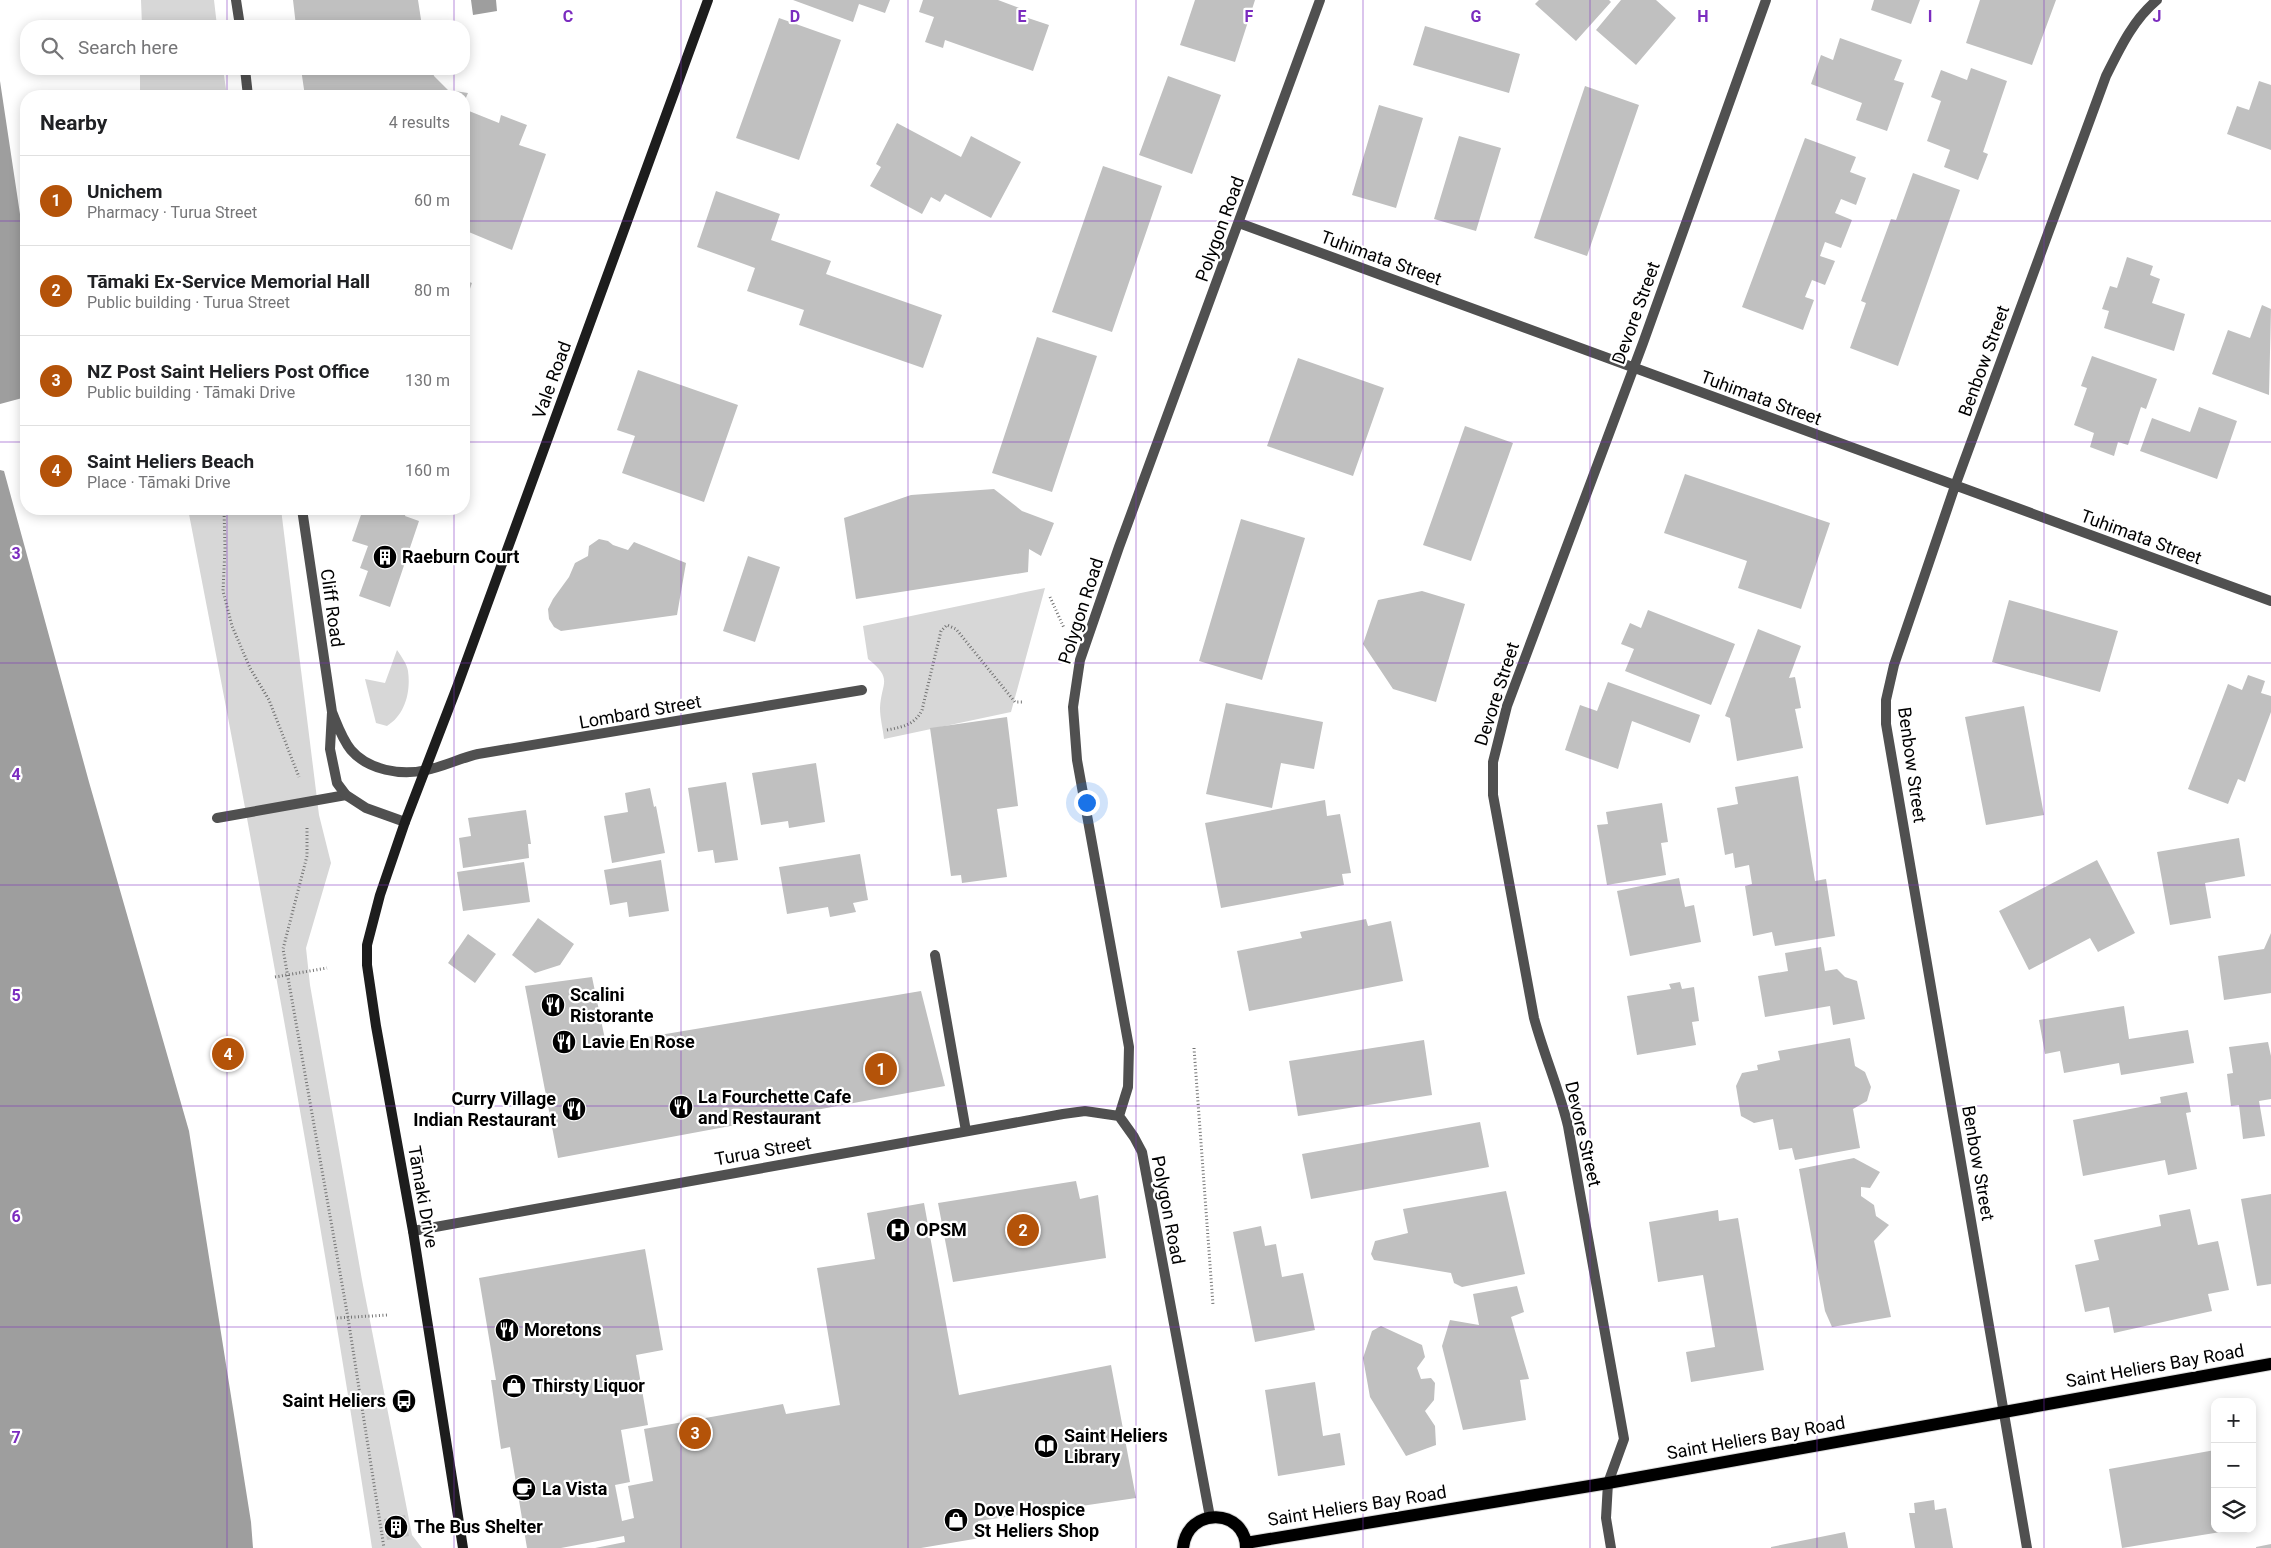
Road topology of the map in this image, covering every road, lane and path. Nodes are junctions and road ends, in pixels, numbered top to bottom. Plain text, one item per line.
1 (236, 0) edge
2 (708, 0) edge
3 (1320, 0) edge
4 (1766, 0) edge
5 (2157, 0) edge
6 (239, 20) edge
7 (246, 75) edge
8 (247, 90) edge
9 (1240, 223) junction
10 (1632, 368) junction
11 (1955, 486) junction
12 (224, 515) edge
13 (303, 515) edge
14 (2271, 601) edge
15 (862, 690) dead end
16 (1024, 702) dead end
17 (332, 712) junction
18 (887, 730) dead end
19 (425, 771) junction
20 (346, 795) junction
21 (306, 802) junction
22 (217, 818) dead end
23 (405, 822) junction
24 (935, 955) dead end
25 (327, 968) dead end
26 (286, 974) junction
27 (275, 977) dead end
28 (1194, 1048) dead end
29 (1119, 1116) junction
30 (966, 1131) junction
31 (413, 1231) junction
32 (1213, 1305) dead end
33 (388, 1315) dead end
34 (337, 1318) dead end
35 (348, 1318) junction
36 (2271, 1364) edge
37 (2003, 1410) junction
38 (1608, 1483) junction
39 (1210, 1517) junction
40 (1246, 1545) edge
41 (384, 1548) edge
42 (463, 1548) edge
43 (1183, 1548) edge
44 (1611, 1548) edge
45 (2026, 1548) edge

1 - 6 street
2 - 19 main road, Vale Road
3 - 9 street, Polygon Road
4 - 10 street, Devore Street
5 - 11 street, Benbow Street
7 - 8 street
9 - 10 street, Tuhimata Street
9 - 29 street, Polygon Road
10 - 11 street, Tuhimata Street
10 - 38 street, Devore Street
11 - 14 street, Tuhimata Street
11 - 37 street, Benbow Street
12 - 21 path
13 - 17 street, Cliff Road
15 - 19 street, Lombard Street
16 - 18 path
17 - 19 street, Cliff Road
17 - 20 street, Cliff Road
19 - 23 main road, Tāmaki Drive
20 - 21 street
20 - 23 street, Cliff Road
21 - 22 street
21 - 26 path
23 - 31 main road, Tāmaki Drive
24 - 30 street
25 - 26 path
26 - 27 path
26 - 35 path
28 - 32 path
29 - 30 street, Turua Street
29 - 39 street, Polygon Road
30 - 31 street, Turua Street
31 - 42 main road, Tāmaki Drive
33 - 35 path
34 - 35 path
35 - 41 path
36 - 37 main road, Saint Heliers Bay Road
37 - 38 main road, Saint Heliers Bay Road
37 - 45 street, Benbow Street
38 - 40 main road, Saint Heliers Bay Road
38 - 44 street, Devore Street
39 - 40 main road
39 - 43 main road

